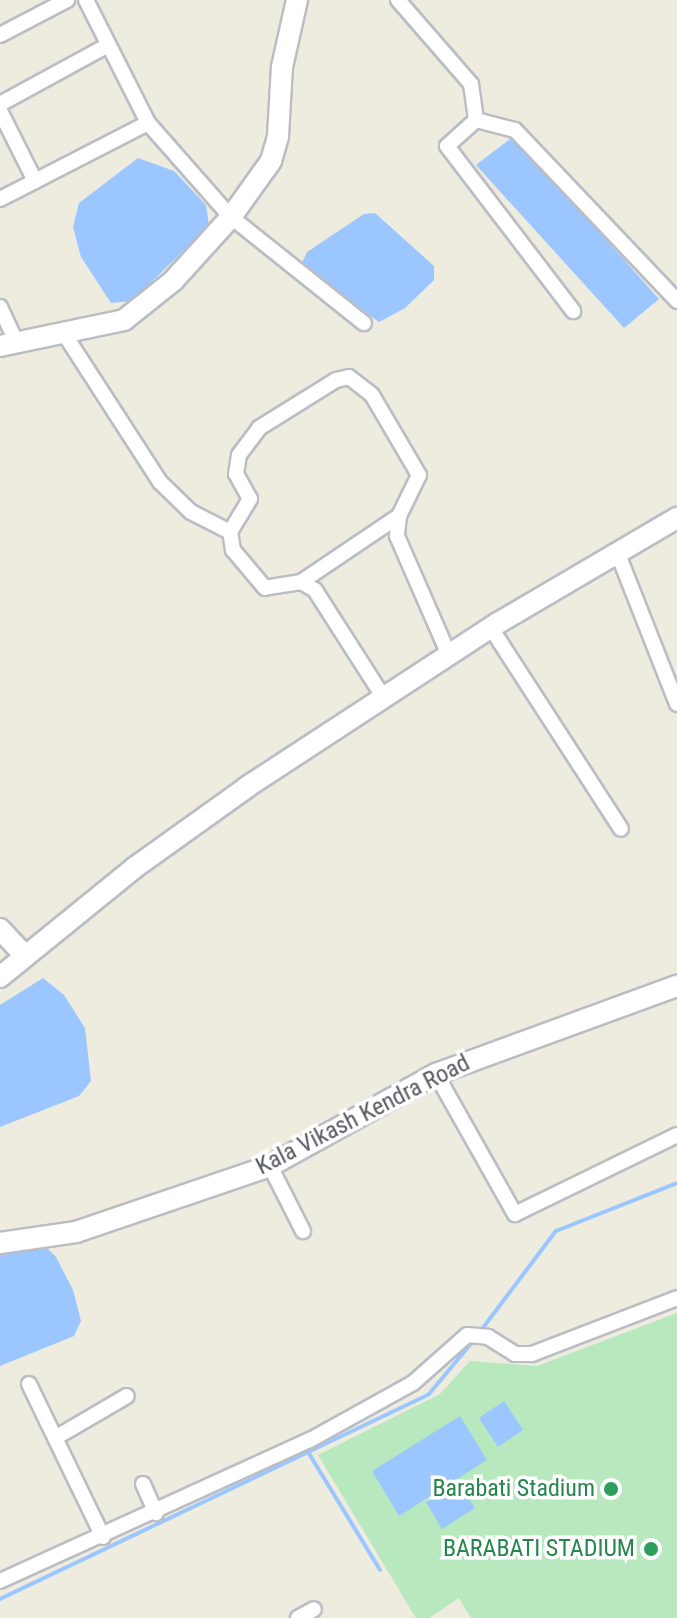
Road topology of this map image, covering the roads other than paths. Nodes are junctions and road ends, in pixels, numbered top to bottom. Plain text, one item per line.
1 (67, 0) edge
2 (86, 0) edge
3 (297, 0) edge
4 (398, 0) edge
5 (0, 35) edge
6 (108, 45) junction
7 (0, 104) edge
8 (0, 111) edge
9 (476, 120) junction
10 (148, 123) junction
11 (35, 181) junction
12 (0, 199) edge
13 (231, 217) junction
14 (677, 301) edge
15 (0, 307) edge
16 (573, 311) dead end
17 (364, 323) dead end
18 (65, 335) junction
19 (8, 345) edge
20 (399, 516) junction
21 (677, 518) edge
22 (230, 532) junction
23 (618, 554) junction
24 (301, 582) junction
25 (491, 628) junction
26 (449, 655) junction
27 (384, 698) junction
28 (677, 704) edge
29 (621, 829) dead end
30 (0, 929) edge
31 (24, 955) junction
32 (0, 977) edge
33 (677, 986) edge
34 (436, 1074) junction
35 (677, 1135) edge
36 (270, 1166) junction
37 (303, 1231) dead end
38 (0, 1243) edge
39 (677, 1298) edge
40 (29, 1384) dead end
41 (127, 1396) dead end
42 (55, 1438) junction
43 (143, 1484) dead end
44 (156, 1513) junction
45 (103, 1537) junction
46 (0, 1581) edge
47 (314, 1609) dead end
48 (298, 1618) edge

1 - 5 street
2 - 6 street
3 - 13 street
4 - 9 street
6 - 7 street
6 - 10 street
8 - 11 street
9 - 14 street
9 - 16 street
10 - 11 street
10 - 13 street
11 - 12 street
13 - 17 street
13 - 18 street
15 - 19 street
18 - 19 street
18 - 22 street
20 - 22 street
20 - 24 street
20 - 26 street
21 - 23 street
22 - 24 street
23 - 25 street
23 - 28 street
24 - 27 street
25 - 26 street
25 - 29 street
26 - 27 street
27 - 31 street
30 - 31 street
31 - 32 street
33 - 34 street, Kala Vikash Kendra Road
34 - 35 street
34 - 36 street, Kala Vikash Kendra Road
36 - 37 street
36 - 38 street, Kala Vikash Kendra Road
39 - 44 street
40 - 42 street
41 - 42 street
42 - 45 street
43 - 44 street
44 - 45 street
45 - 46 street
47 - 48 street

